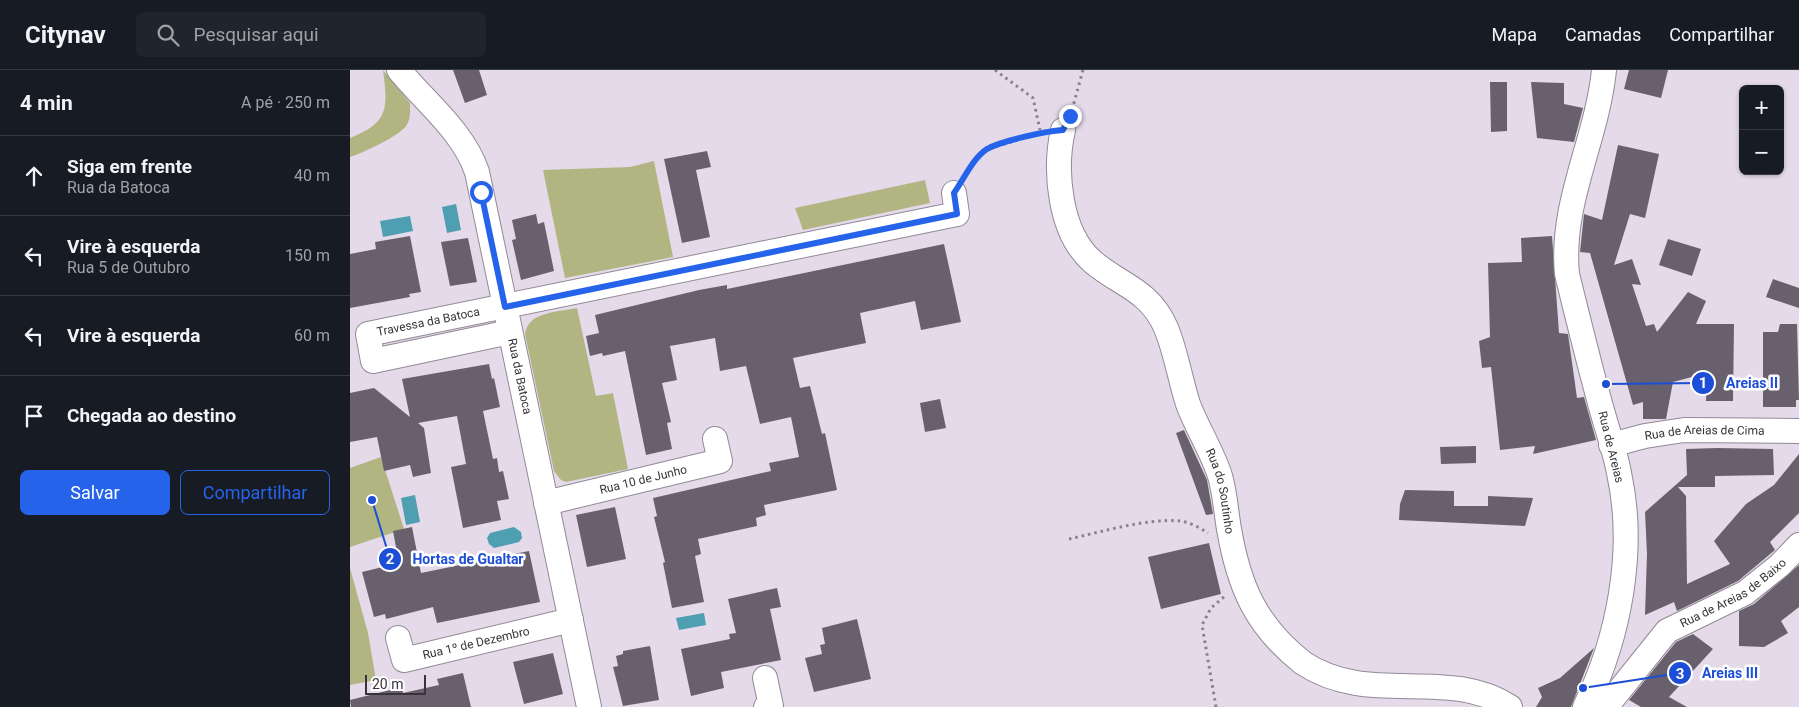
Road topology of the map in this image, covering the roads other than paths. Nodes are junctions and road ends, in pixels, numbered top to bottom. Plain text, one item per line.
1 (399, 70) edge
2 (1604, 70) edge
3 (1052, 131) road end
4 (954, 193) road end
5 (505, 307) junction
6 (510, 332) junction
7 (1799, 431) edge
8 (715, 439) dead end
9 (1611, 445) junction
10 (546, 503) junction
11 (1799, 545) edge
12 (571, 620) junction
13 (398, 638) dead end
14 (765, 678) dead end
15 (589, 707) edge
16 (766, 707) edge
17 (1510, 707) edge
18 (1585, 707) edge
19 (1606, 707) edge

1 - 5 street, Rua da Batoca
2 - 9 street, Rua de Areias
3 - 17 street, Rua do Soutinho
4 - 5 street
5 - 6 street, Rua da Batoca
5 - 6 street, Travessa da Batoca
6 - 10 street, Rua da Batoca
7 - 9 street, Rua de Areias de Cima
8 - 10 street, Rua 10 de Junho
9 - 18 street, Rua de Areias
10 - 12 street, Rua da Batoca
11 - 19 street, Rua de Areias de Baixo
12 - 13 street, Rua 1º de Dezembro
12 - 15 street, Rua da Batoca
14 - 16 street

